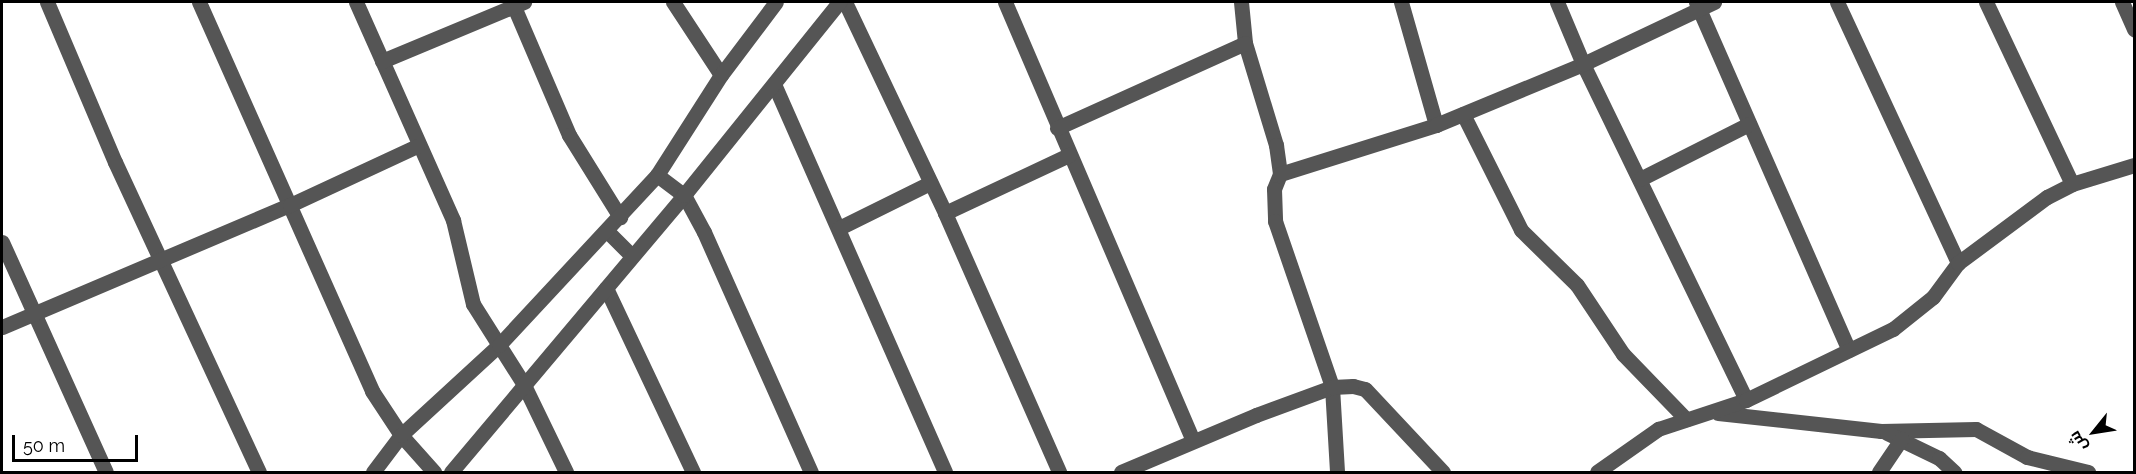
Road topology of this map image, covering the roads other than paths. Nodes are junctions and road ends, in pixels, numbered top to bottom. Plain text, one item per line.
1 (47, 2) edge
2 (199, 2) edge
3 (356, 2) edge
4 (673, 2) edge
5 (776, 2) edge
6 (839, 2) edge
7 (845, 2) edge
8 (1005, 2) edge
9 (1241, 2) edge
10 (1401, 2) edge
11 (1557, 2) edge
12 (1714, 2) edge
13 (1837, 2) edge
14 (1986, 2) edge
15 (2122, 2) edge
16 (517, 3) edge
17 (1697, 5) edge
18 (2134, 29) edge
19 (1245, 43) junction
20 (382, 61) junction
21 (1583, 64) junction
22 (721, 75) junction
23 (774, 84) junction
24 (1463, 114) junction
25 (1749, 124) junction
26 (1436, 125) junction
27 (1058, 128) junction
28 (417, 146) junction
29 (1069, 155) junction
30 (2134, 165) edge
31 (1280, 174) junction
32 (657, 175) junction
33 (1640, 179) junction
34 (930, 183) junction
35 (2072, 184) junction
36 (684, 195) junction
37 (290, 205) junction
38 (945, 213) junction
39 (620, 217) junction
40 (839, 228) junction
41 (607, 231) junction
42 (2, 242) edge
43 (631, 255) junction
44 (161, 256) junction
45 (1958, 262) junction
46 (606, 288) junction
47 (32, 314) junction
48 (2, 327) edge
49 (499, 345) junction
50 (1849, 350) junction
51 (523, 383) junction
52 (1332, 387) junction
53 (1746, 400) junction
54 (1715, 413) junction
55 (1686, 419) junction
56 (1881, 431) junction
57 (401, 435) junction
58 (1901, 439) junction
59 (1193, 441) junction
60 (106, 472) edge
61 (259, 472) edge
62 (373, 472) edge
63 (434, 472) edge
64 (451, 472) edge
65 (567, 472) edge
66 (693, 472) edge
67 (811, 472) edge
68 (945, 472) edge
69 (1059, 472) edge
70 (1121, 472) edge
71 (1337, 472) edge
72 (1443, 472) edge
73 (1598, 472) edge
74 (1879, 472) edge
75 (1954, 472) edge
76 (2088, 472) edge

1 - 44 street
2 - 37 street
3 - 20 street
4 - 22 street
5 - 22 street
6 - 23 street
7 - 34 street
8 - 27 street
9 - 19 street
10 - 26 street
11 - 21 street
12 - 17 street
13 - 45 street
14 - 35 street
15 - 18 street
16 - 20 street
16 - 39 street
17 - 21 street
17 - 25 street
19 - 27 street
19 - 31 street
20 - 28 street
21 - 24 street
21 - 33 street
22 - 32 street
23 - 36 street
23 - 40 street
24 - 26 street
24 - 55 street
25 - 33 street
25 - 50 street
26 - 31 street
27 - 29 street
28 - 37 street
28 - 49 street
29 - 38 street
29 - 59 street
30 - 35 street
31 - 52 street
32 - 36 street
32 - 39 street
33 - 53 street
34 - 38 street
34 - 40 street
35 - 45 street
36 - 43 street
36 - 67 street
37 - 44 street
37 - 57 street
38 - 69 street
39 - 41 street
40 - 68 street
41 - 43 street
41 - 49 street
42 - 47 street
43 - 46 street
44 - 47 street
44 - 61 street
45 - 50 street
46 - 51 street
46 - 66 street
47 - 48 street
47 - 60 street
49 - 51 street
49 - 57 street
50 - 53 street
51 - 64 street
51 - 65 street
52 - 59 street
52 - 71 street
52 - 72 street
53 - 54 street
54 - 55 street
54 - 56 street
55 - 73 street
56 - 58 street
56 - 76 street
57 - 62 street
57 - 63 street
58 - 74 street
58 - 75 street
59 - 70 street

